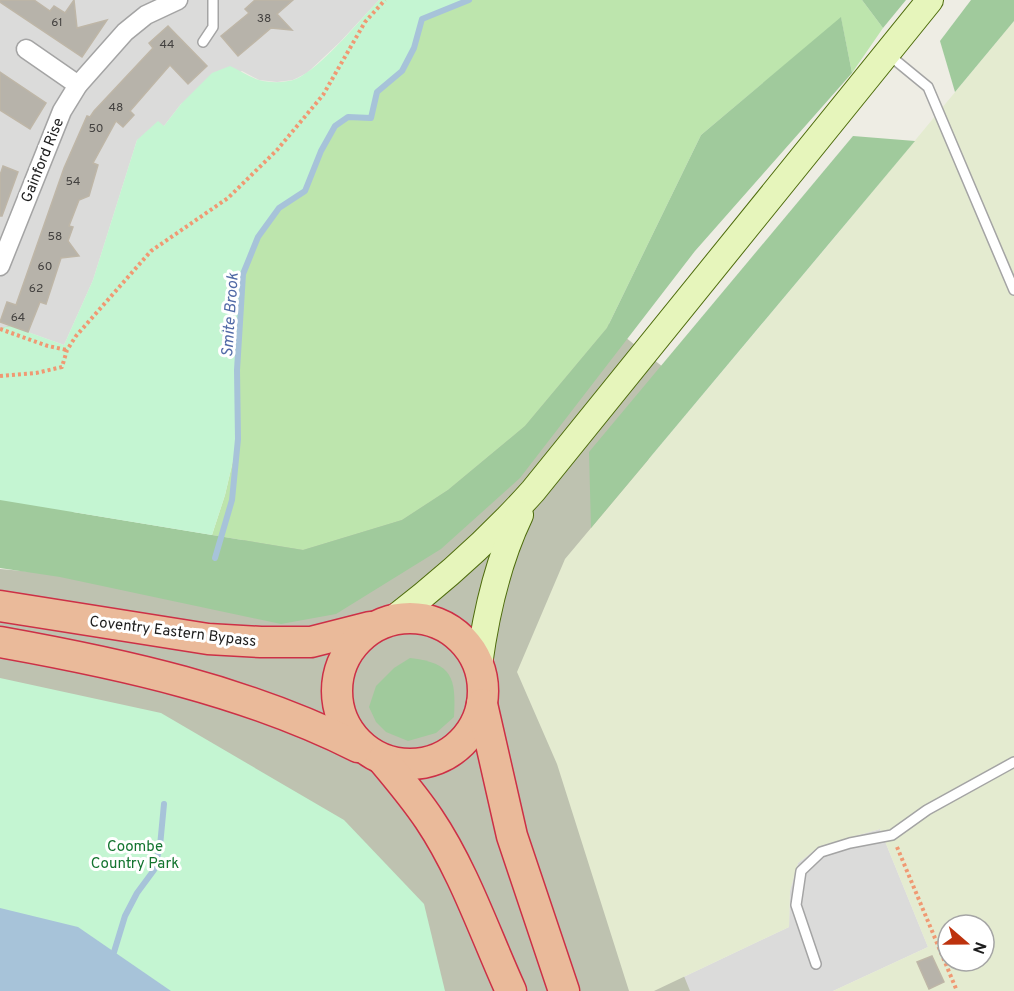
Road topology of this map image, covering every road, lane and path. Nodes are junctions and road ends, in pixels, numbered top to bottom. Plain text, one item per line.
1 (178, 0) edge
2 (213, 0) edge
3 (386, 0) edge
4 (930, 0) edge
5 (203, 42) dead end
6 (26, 49) dead end
7 (887, 53) junction
8 (78, 85) junction
9 (6, 234) edge
10 (0, 266) edge
11 (1014, 290) edge
12 (0, 329) edge
13 (68, 350) junction
14 (0, 376) edge
15 (533, 491) junction
16 (0, 606) edge
17 (386, 622) junction
18 (0, 642) edge
19 (479, 665) junction
20 (482, 704) junction
21 (375, 756) junction
22 (1014, 762) edge
23 (892, 835) junction
24 (816, 964) dead end
25 (510, 991) edge
26 (564, 991) edge
27 (957, 991) edge

1 - 8 street, Gainford Rise
2 - 5 lane
3 - 13 path
4 - 7 main road
6 - 8 street
7 - 11 lane
7 - 15 main road
8 - 9 street, Gainford Rise
9 - 10 street, Gainford Rise
12 - 13 path
13 - 14 path
15 - 17 main road
15 - 19 main road
16 - 17 highway, Coventry Eastern Bypass
17 - 19 highway
17 - 21 highway
18 - 21 highway
19 - 20 highway
20 - 21 highway
20 - 26 highway
21 - 25 highway
22 - 23 lane
23 - 24 lane
23 - 27 path

